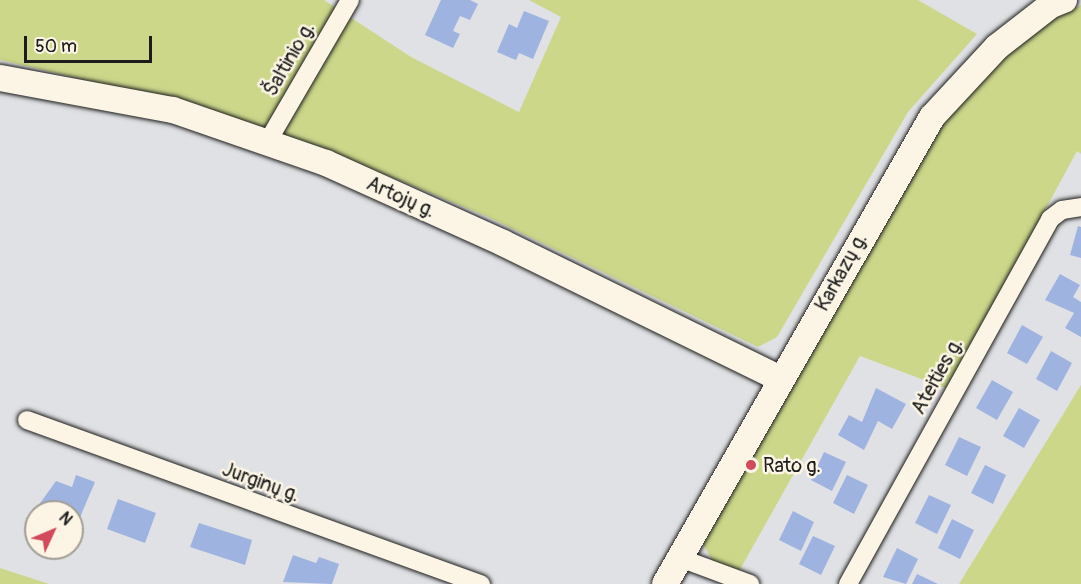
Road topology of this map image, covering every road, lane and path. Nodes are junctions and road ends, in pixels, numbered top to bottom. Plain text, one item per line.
1 (350, 0) edge
2 (1052, 2) edge
3 (0, 78) edge
4 (268, 141) junction
5 (1081, 207) edge
6 (781, 379) junction
7 (27, 420) dead end
8 (680, 558) junction
9 (481, 584) edge
10 (665, 584) edge
11 (750, 584) edge
12 (848, 584) edge

1 - 4 street, Šaltinio g.
2 - 6 main road, Karkazų g.
3 - 4 main road, Artojų g.
4 - 6 main road, Artojų g.
5 - 12 street, Ateities g.
6 - 8 main road, Karkazų g.
7 - 9 street, Jurginų g.
8 - 10 main road, Karkazų g.
8 - 11 street

